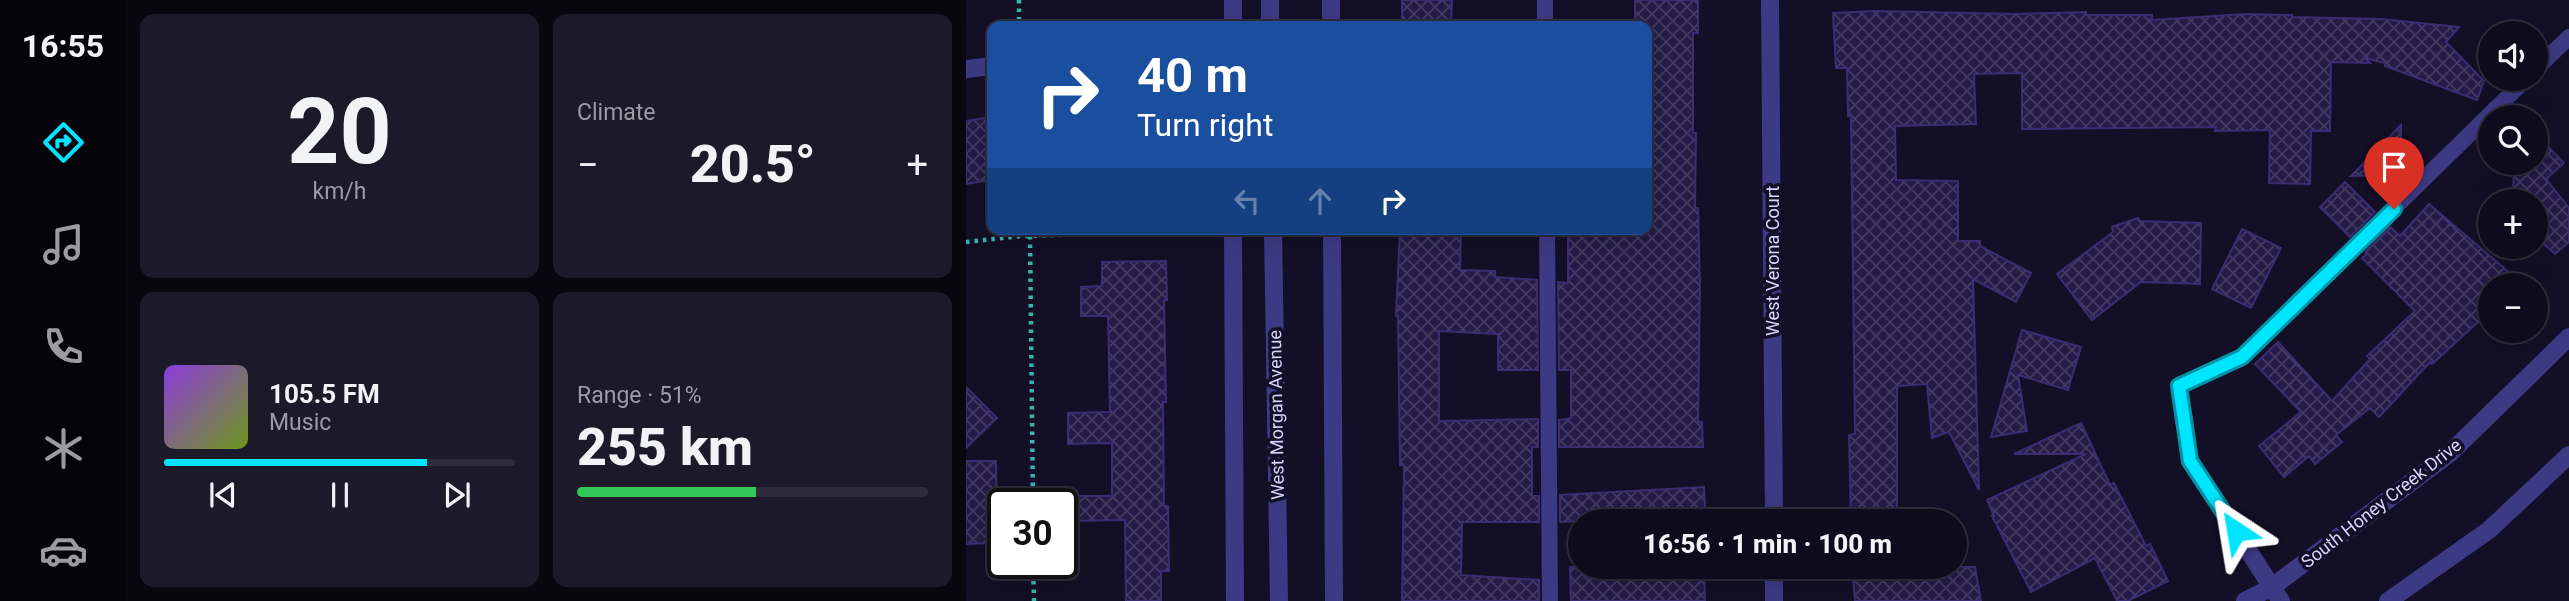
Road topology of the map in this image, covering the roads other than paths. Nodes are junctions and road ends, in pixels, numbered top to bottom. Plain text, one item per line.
1 (1233, 0) edge
2 (1270, 0) edge
3 (1331, 0) edge
4 (1545, 0) edge
5 (1770, 0) edge
6 (1233, 21) edge
7 (1270, 21) edge
8 (1331, 21) edge
9 (1545, 21) edge
10 (2569, 37) edge
11 (2548, 57) edge
12 (987, 67) edge
13 (966, 69) edge
14 (2514, 91) edge
15 (1233, 235) edge
16 (1273, 235) edge
17 (1332, 235) edge
18 (1546, 235) edge
19 (2569, 337) edge
20 (2179, 386) joint
21 (2569, 455) edge
22 (1774, 509) edge
23 (1774, 579) edge
24 (2276, 594) edge
25 (1235, 601) edge
26 (1279, 601) edge
27 (1334, 601) edge
28 (1550, 601) edge
29 (1774, 601) edge
30 (2245, 601) edge
31 (2388, 601) edge

1 - 6 street
2 - 7 street
3 - 8 street
4 - 9 lane
5 - 22 street, West Verona Court
10 - 11 lane
12 - 13 street
14 - 20 lane
15 - 25 street
16 - 26 street, West Morgan Avenue
17 - 27 street
18 - 28 lane
19 - 24 street, South Honey Creek Drive
20 - 24 street
21 - 31 street
23 - 29 street
24 - 30 street, South Honey Creek Drive

